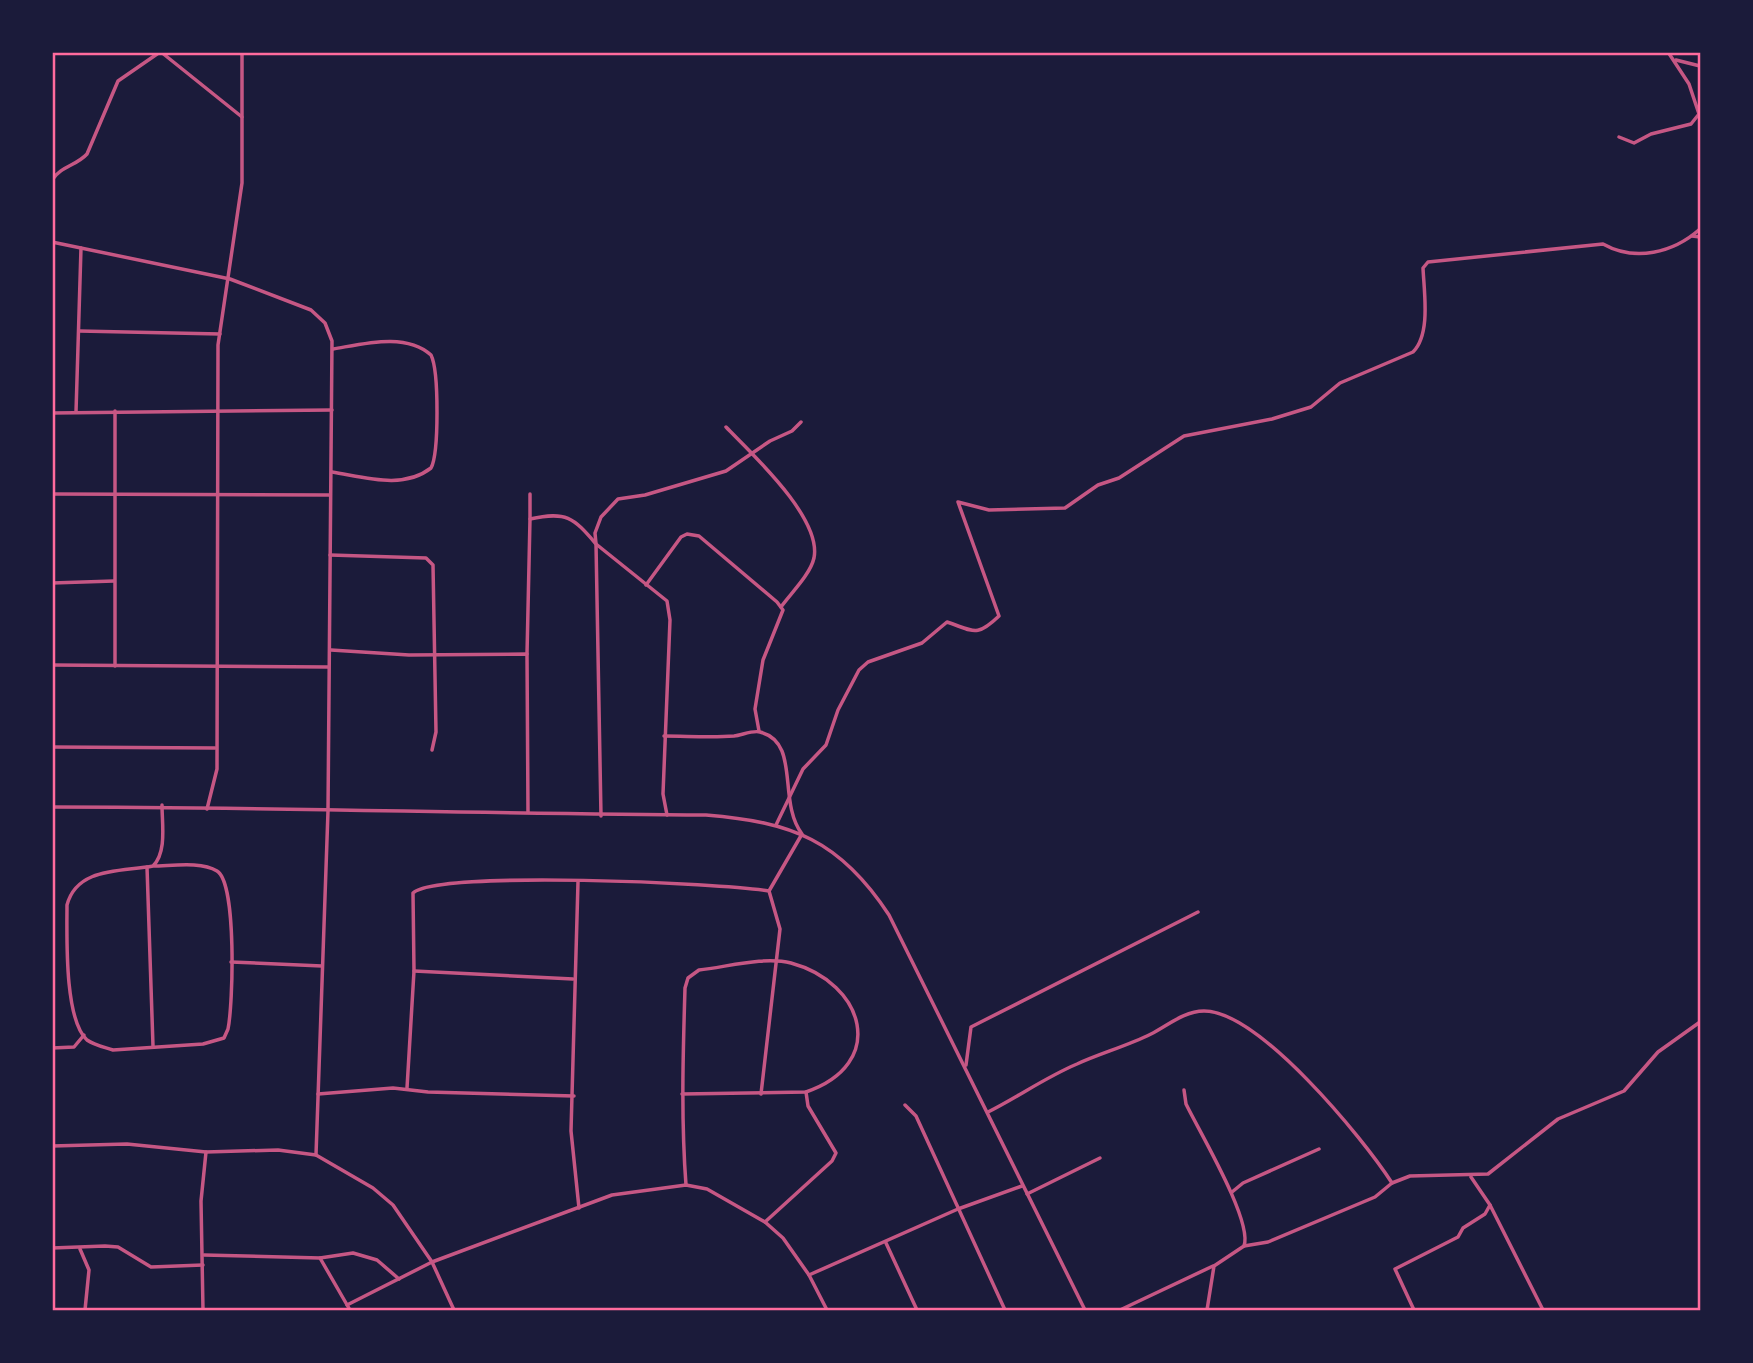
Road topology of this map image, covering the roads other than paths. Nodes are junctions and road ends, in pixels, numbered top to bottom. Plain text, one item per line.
1 (161, 52) edge
2 (242, 52) edge
3 (1668, 52) edge
4 (1674, 59) junction
5 (1700, 66) edge
6 (1700, 115) edge
7 (242, 117) junction
8 (1619, 137) dead end
9 (52, 180) edge
10 (1700, 229) edge
11 (1692, 236) junction
12 (1700, 237) edge
13 (52, 242) edge
14 (81, 248) junction
15 (230, 279) junction
16 (79, 331) junction
17 (220, 334) junction
18 (333, 349) junction
19 (332, 410) junction
20 (115, 411) junction
21 (218, 411) junction
22 (76, 412) junction
23 (52, 413) edge
24 (801, 422) dead end
25 (726, 428) dead end
26 (753, 455) junction
27 (331, 472) junction
28 (52, 494) edge
29 (216, 494) junction
30 (530, 494) dead end
31 (113, 495) junction
32 (331, 495) junction
33 (530, 519) junction
34 (596, 544) junction
35 (330, 555) junction
36 (114, 581) junction
37 (52, 583) edge
38 (646, 585) junction
39 (781, 607) junction
40 (331, 650) junction
41 (435, 654) junction
42 (527, 654) junction
43 (52, 665) edge
44 (115, 666) junction
45 (219, 666) junction
46 (328, 667) junction
47 (759, 731) junction
48 (664, 736) junction
49 (52, 747) edge
50 (215, 748) junction
51 (432, 750) dead end
52 (788, 797) junction
53 (162, 805) junction
54 (52, 807) edge
55 (207, 809) junction
56 (328, 811) junction
57 (528, 812) junction
58 (667, 815) junction
59 (601, 816) junction
60 (776, 825) junction
61 (803, 834) junction
62 (153, 866) junction
63 (147, 867) junction
64 (578, 882) junction
65 (769, 891) junction
66 (1198, 912) dead end
67 (779, 961) junction
68 (231, 962) junction
69 (322, 966) junction
70 (414, 971) junction
71 (573, 979) junction
72 (1700, 1022) edge
73 (84, 1035) junction
74 (153, 1046) junction
75 (52, 1048) edge
76 (966, 1065) junction
77 (407, 1088) junction
78 (1184, 1090) dead end
79 (806, 1093) junction
80 (318, 1094) junction
81 (682, 1094) junction
82 (761, 1094) junction
83 (574, 1096) junction
84 (905, 1105) dead end
85 (988, 1112) junction
86 (52, 1146) edge
87 (1319, 1149) dead end
88 (206, 1152) junction
89 (316, 1155) junction
90 (1100, 1158) dead end
91 (1470, 1176) junction
92 (1392, 1183) junction
93 (686, 1185) junction
94 (1023, 1186) junction
95 (1232, 1192) junction
96 (1027, 1194) junction
97 (1490, 1205) junction
98 (579, 1208) junction
99 (958, 1209) junction
100 (765, 1222) junction
101 (886, 1243) junction
102 (1244, 1246) junction
103 (52, 1248) edge
104 (80, 1249) junction
105 (204, 1255) junction
106 (320, 1258) junction
107 (432, 1262) junction
108 (203, 1265) junction
109 (1214, 1266) junction
110 (809, 1275) junction
111 (399, 1279) junction
112 (347, 1305) junction
113 (85, 1311) edge
114 (203, 1311) edge
115 (350, 1311) edge
116 (454, 1311) edge
117 (827, 1311) edge
118 (918, 1311) edge
119 (1005, 1311) edge
120 (1085, 1311) edge
121 (1120, 1311) edge
122 (1208, 1311) edge
123 (1413, 1311) edge
124 (1543, 1311) edge

1 - 7 street
1 - 9 street
2 - 7 street
3 - 4 street
4 - 5 street
4 - 6 street
6 - 8 street
7 - 15 street
10 - 11 street
11 - 12 street
11 - 52 street
13 - 14 street
14 - 15 street
14 - 16 street
15 - 17 street
15 - 18 street
16 - 17 street
16 - 22 street
17 - 21 street
18 - 19 street
18 - 27 street
19 - 21 street
19 - 27 street
20 - 21 street
20 - 22 street
20 - 31 street
21 - 29 street
22 - 23 street
24 - 26 street
25 - 26 street
26 - 34 street
26 - 39 street
27 - 32 street
28 - 31 street
29 - 31 street
29 - 32 street
29 - 45 street
30 - 33 street
31 - 36 street
32 - 35 street
33 - 34 street
33 - 42 street
34 - 38 street
34 - 59 street
35 - 40 street
35 - 41 street
36 - 37 street
36 - 44 street
38 - 39 street
38 - 48 street
39 - 47 street
40 - 41 street
40 - 46 street
41 - 42 street
41 - 51 street
42 - 57 street
43 - 44 street
44 - 45 street
45 - 46 street
45 - 50 street
46 - 56 street
47 - 48 street
47 - 52 street
48 - 58 street
49 - 50 street
50 - 55 street
52 - 60 street
52 - 61 street
53 - 54 street
53 - 55 street
53 - 62 street
55 - 56 street
56 - 57 street
56 - 69 street
57 - 59 street
58 - 59 street
58 - 60 street
60 - 61 street
61 - 65 street
61 - 76 street
62 - 63 street
62 - 68 street
63 - 73 street
63 - 74 street
64 - 65 street
64 - 70 street
64 - 71 street
65 - 67 street
66 - 76 street
67 - 79 street
67 - 81 street
67 - 82 street
68 - 69 street
68 - 74 street
69 - 80 street
70 - 71 street
70 - 77 street
71 - 83 street
72 - 91 street
73 - 74 street
73 - 75 street
76 - 85 street
77 - 80 street
77 - 83 street
78 - 95 street
79 - 82 street
79 - 100 street
80 - 89 street
81 - 82 street
81 - 93 street
83 - 98 street
84 - 99 street
85 - 92 street
85 - 94 street
86 - 88 street
87 - 95 street
88 - 89 street
88 - 105 street
89 - 107 street
90 - 96 street
91 - 92 street
91 - 97 street
92 - 102 street
93 - 98 street
93 - 100 street
94 - 96 street
94 - 99 street
95 - 102 street
96 - 120 street
97 - 123 street
97 - 124 street
98 - 107 street
99 - 101 street
99 - 119 street
100 - 110 street
101 - 110 street
101 - 118 street
102 - 109 street
103 - 104 street
104 - 108 street
104 - 113 street
105 - 106 street
105 - 108 street
106 - 111 street
106 - 112 street
107 - 111 street
107 - 116 street
108 - 114 street
109 - 121 street
109 - 122 street
110 - 117 street
111 - 112 street
112 - 115 street

